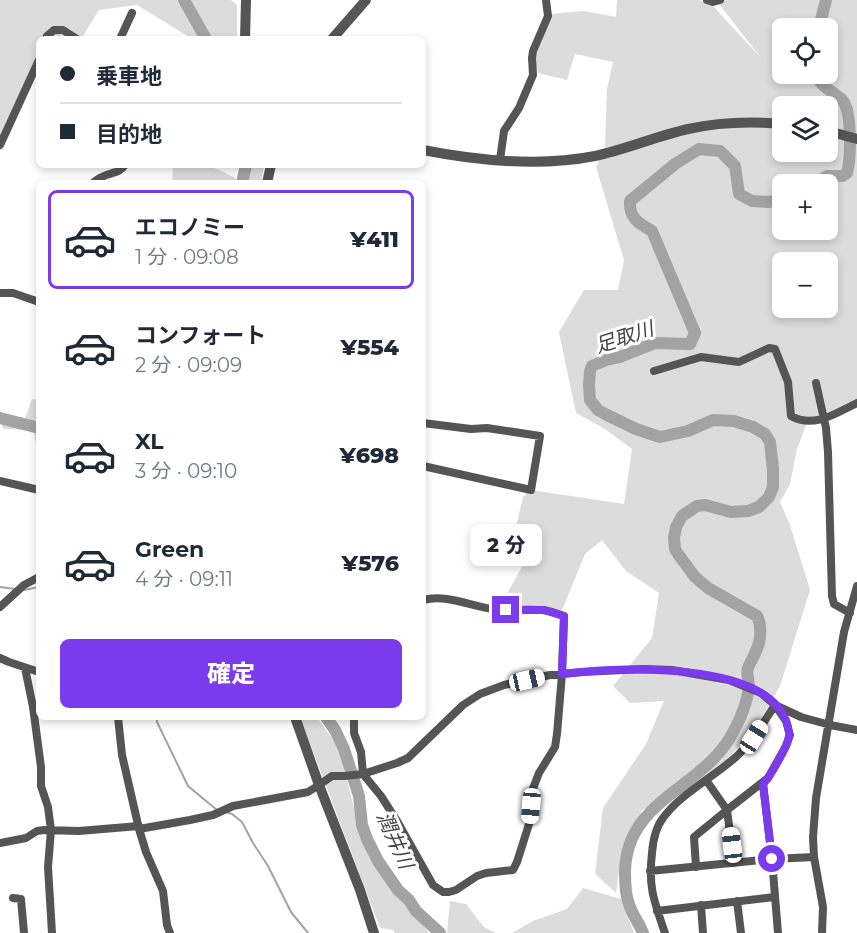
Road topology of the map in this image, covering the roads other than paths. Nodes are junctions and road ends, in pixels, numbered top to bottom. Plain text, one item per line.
1 (246, 0) edge
2 (366, 0) edge
3 (546, 0) edge
4 (708, 0) edge
5 (720, 0) edge
6 (132, 13) dead end
7 (49, 36) edge
8 (72, 36) edge
9 (121, 36) edge
10 (245, 36) edge
11 (335, 36) edge
12 (36, 67) edge
13 (772, 123) edge
14 (838, 134) edge
15 (857, 139) edge
16 (0, 145) edge
17 (426, 151) edge
18 (500, 160) junction
19 (123, 168) edge
20 (97, 180) edge
21 (0, 293) edge
22 (36, 301) edge
23 (654, 371) dead end
24 (816, 383) dead end
25 (857, 403) edge
26 (824, 419) junction
27 (426, 423) edge
28 (426, 467) edge
29 (0, 481) edge
30 (36, 488) edge
31 (36, 579) edge
32 (857, 586) edge
33 (426, 599) edge
34 (0, 607) edge
35 (850, 613) junction
36 (0, 658) edge
37 (24, 668) junction
38 (36, 671) edge
39 (562, 674) junction
40 (775, 705) junction
41 (118, 720) edge
42 (296, 720) edge
43 (354, 720) edge
44 (830, 725) junction
45 (857, 730) edge
46 (362, 774) junction
47 (706, 780) junction
48 (763, 784) junction
49 (319, 786) junction
50 (727, 810) junction
51 (139, 827) junction
52 (51, 830) junction
53 (0, 843) edge
54 (814, 857) junction
55 (772, 859) junction
56 (734, 863) junction
57 (696, 867) junction
58 (650, 871) junction
59 (774, 897) junction
60 (14, 898) dead end
61 (737, 901) junction
62 (701, 905) junction
63 (657, 911) junction
64 (24, 933) edge
65 (52, 933) edge
66 (170, 933) edge
67 (374, 933) edge
68 (665, 933) edge
69 (703, 933) edge
70 (741, 933) edge
71 (777, 933) edge
72 (822, 933) edge

1 - 10 street
2 - 11 street
3 - 18 street
4 - 5 street
6 - 9 street
7 - 8 street
12 - 16 street
13 - 18 street
14 - 15 street
17 - 18 street
19 - 20 street
21 - 22 street
23 - 26 street
24 - 26 street
25 - 26 street
26 - 35 street
27 - 28 street
29 - 30 street
31 - 34 street
32 - 35 street
33 - 39 street
35 - 44 street
36 - 37 street
37 - 38 street
37 - 52 street
39 - 40 street
39 - 46 street
39 - 46 street
40 - 44 street
40 - 47 street
40 - 48 street
41 - 51 street
42 - 49 street
43 - 46 street
44 - 45 street
44 - 54 street
46 - 49 street
47 - 50 street
47 - 58 street
48 - 50 street
48 - 55 street
49 - 51 street
49 - 67 street
50 - 56 street
50 - 57 street
51 - 52 street
51 - 66 street
52 - 53 street
52 - 65 street
54 - 55 street
54 - 72 street
55 - 56 street
55 - 59 street
56 - 57 street
57 - 58 street
58 - 63 street
59 - 61 street
59 - 71 street
60 - 64 street
61 - 62 street
61 - 70 street
62 - 63 street
62 - 69 street
63 - 68 street

